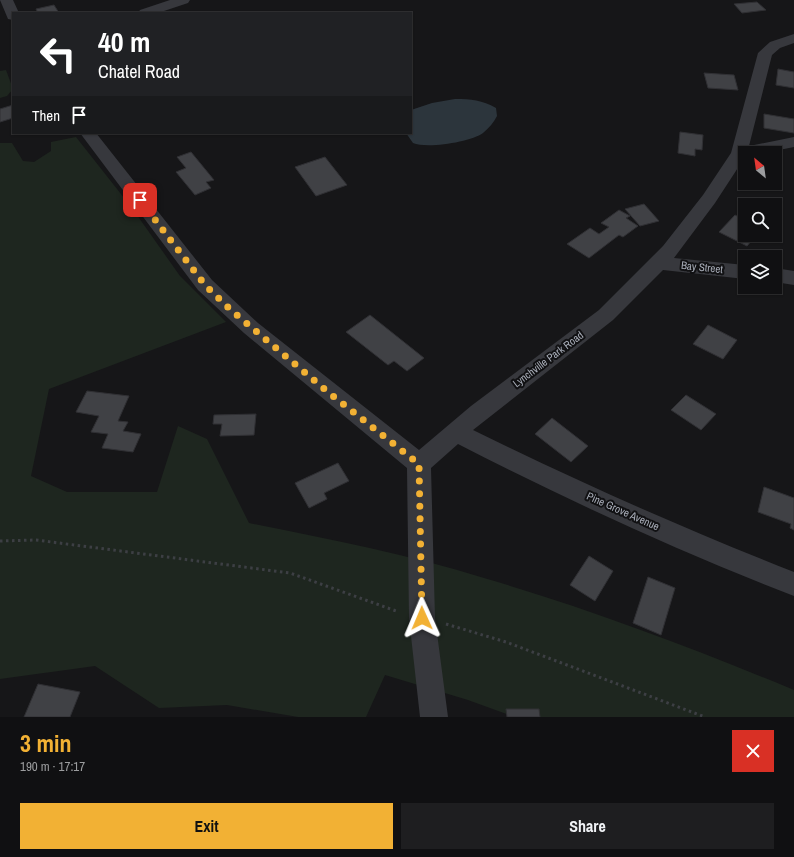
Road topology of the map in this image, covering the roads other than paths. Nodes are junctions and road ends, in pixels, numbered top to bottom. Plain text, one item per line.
1 (6, 0) edge
2 (183, 0) edge
3 (148, 8) edge
4 (12, 14) edge
5 (794, 38) edge
6 (89, 134) edge
7 (794, 142) edge
8 (741, 146) edge
9 (774, 146) edge
10 (738, 155) edge
11 (660, 263) junction
12 (738, 271) edge
13 (782, 276) edge
14 (794, 278) edge
15 (455, 432) junction
16 (419, 464) junction
17 (794, 584) edge
18 (434, 717) edge

1 - 4 street
2 - 3 street
5 - 8 street, Lynchville Park Road
6 - 16 street
7 - 9 street
10 - 11 street, Lynchville Park Road
11 - 12 street, Bay Street
11 - 15 street, Lynchville Park Road
13 - 14 street
15 - 16 street, Lynchville Park Road
15 - 17 street, Pine Grove Avenue
16 - 18 street

